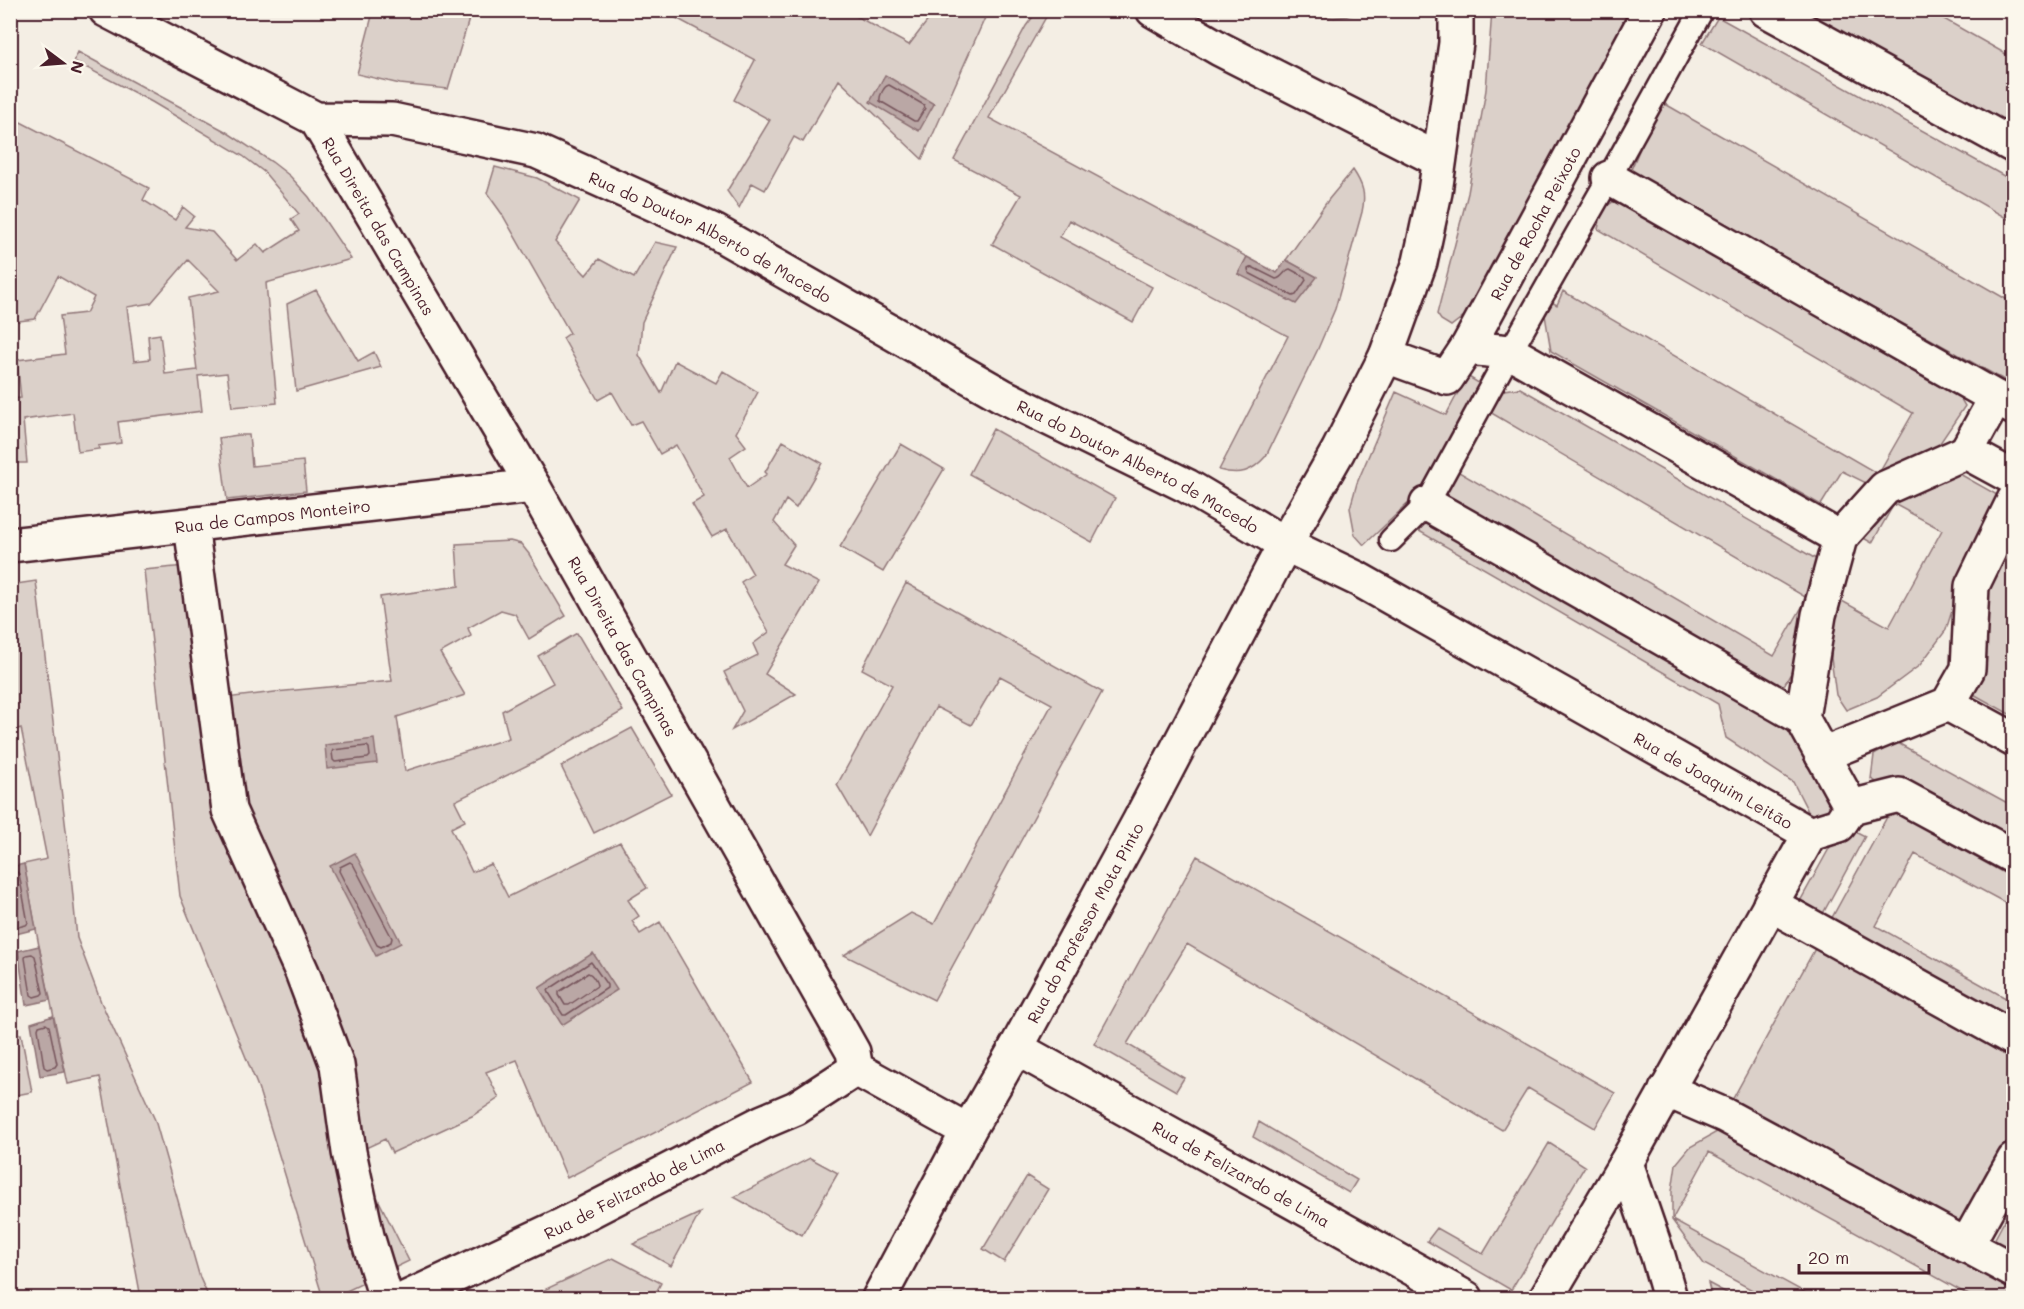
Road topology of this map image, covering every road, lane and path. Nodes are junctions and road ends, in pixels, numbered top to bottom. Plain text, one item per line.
1 (106, 10) edge
2 (1153, 10) edge
3 (1456, 10) edge
4 (1650, 10) edge
5 (1702, 10) edge
6 (1766, 10) edge
7 (316, 119) junction
8 (2013, 146) edge
9 (1439, 160) junction
10 (1610, 178) junction
11 (1467, 348) junction
12 (1510, 352) junction
13 (1386, 356) junction
14 (2005, 403) edge
15 (1966, 452) junction
16 (2013, 478) edge
17 (533, 486) junction
18 (2013, 500) edge
19 (1427, 504) junction
20 (191, 525) junction
21 (1840, 538) junction
22 (1391, 540) dead end
23 (1285, 544) junction
24 (10, 545) edge
25 (1948, 704) junction
26 (1802, 718) junction
27 (2013, 741) edge
28 (1822, 755) junction
29 (1851, 807) junction
30 (1810, 834) junction
31 (2013, 857) edge
32 (1770, 904) junction
33 (2013, 1039) edge
34 (1016, 1048) junction
35 (856, 1069) junction
36 (1666, 1090) junction
37 (968, 1131) junction
38 (2013, 1160) edge
39 (1626, 1163) junction
40 (1966, 1246) junction
41 (2013, 1271) edge
42 (386, 1299) edge
43 (407, 1299) edge
44 (879, 1299) edge
45 (1466, 1299) edge
46 (1546, 1299) edge
47 (1670, 1299) edge

1 - 7 street, Rua do Doutor Alberto de Macedo
2 - 9 street
3 - 9 street
4 - 11 street, Rua de Rocha Peixoto
5 - 10 lane
6 - 8 street
7 - 17 street, Rua Direita das Campinas
7 - 23 street, Rua do Doutor Alberto de Macedo
9 - 13 street
10 - 12 lane
10 - 14 street
11 - 12 street
11 - 13 street, Rua de Rocha Peixoto
12 - 19 lane
12 - 21 street
13 - 23 street
14 - 15 street
15 - 16 street
15 - 21 street
17 - 20 street, Rua de Campos Monteiro
17 - 35 street, Rua Direita das Campinas
18 - 25 street
19 - 22 lane
19 - 26 street
20 - 24 street, Rua de Campos Monteiro
20 - 42 street
21 - 26 street
23 - 30 street, Rua de Joaquim Leitão
23 - 34 street, Rua do Professor Mota Pinto
25 - 27 street
25 - 28 street
26 - 28 street
28 - 29 street
29 - 30 street
29 - 31 street
30 - 32 street, Rua de Joaquim Leitão
32 - 33 street
32 - 36 street, Rua de Joaquim Leitão
34 - 37 street, Rua do Professor Mota Pinto
34 - 45 street, Rua de Felizardo de Lima
35 - 37 street
35 - 43 street, Rua de Felizardo de Lima
36 - 39 street, Rua de Joaquim Leitão
36 - 40 street
37 - 44 street, Rua do Professor Mota Pinto
38 - 40 street
39 - 46 street, Rua de Joaquim Leitão
39 - 47 street
40 - 41 street

